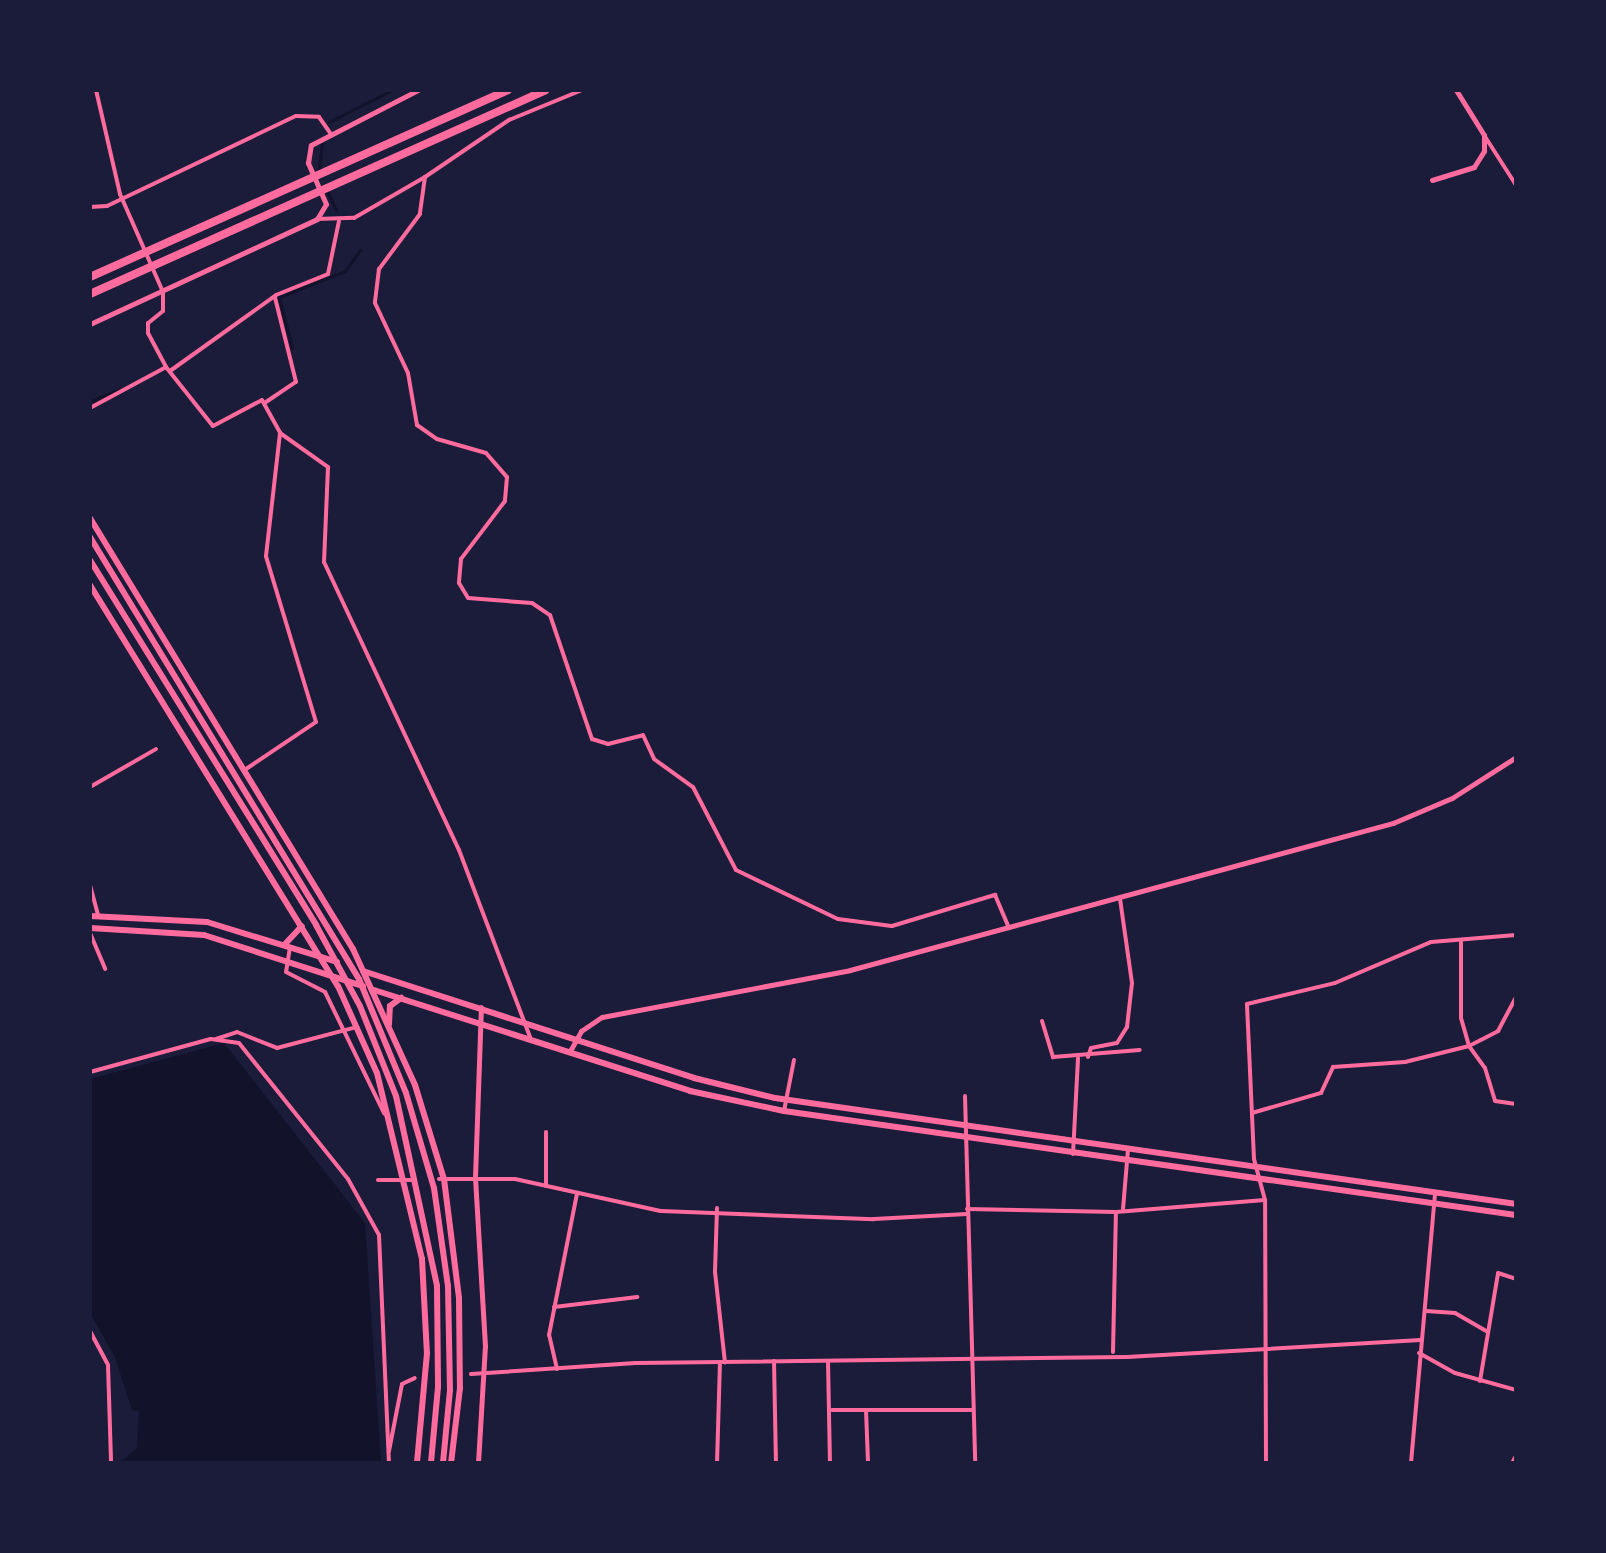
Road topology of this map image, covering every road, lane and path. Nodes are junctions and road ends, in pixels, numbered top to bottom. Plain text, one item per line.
1 (96, 90) edge
2 (418, 90) edge
3 (508, 90) edge
4 (545, 90) edge
5 (582, 90) edge
6 (1456, 90) edge
7 (330, 132) junction
8 (1484, 136) junction
9 (425, 177) junction
10 (1432, 180) dead end
11 (1516, 185) edge
12 (122, 197) junction
13 (90, 207) edge
14 (317, 219) junction
15 (339, 221) junction
16 (90, 277) edge
17 (163, 292) junction
18 (90, 294) edge
19 (274, 298) junction
20 (90, 324) edge
21 (168, 369) junction
22 (266, 402) junction
23 (90, 408) edge
24 (280, 433) junction
25 (90, 518) edge
26 (90, 537) edge
27 (90, 560) edge
28 (90, 585) edge
29 (156, 750) dead end
30 (1516, 757) edge
31 (246, 768) junction
32 (90, 787) edge
33 (90, 885) edge
34 (1120, 897) junction
35 (94, 916) edge
36 (302, 926) junction
37 (1009, 928) junction
38 (90, 931) edge
39 (1516, 935) edge
40 (1461, 940) junction
41 (274, 942) junction
42 (290, 946) junction
43 (320, 955) junction
44 (287, 961) junction
45 (105, 969) dead end
46 (364, 971) junction
47 (332, 978) junction
48 (374, 990) junction
49 (402, 997) junction
50 (1515, 999) edge
51 (482, 1007) junction
52 (525, 1019) junction
53 (478, 1020) junction
54 (1042, 1021) dead end
55 (389, 1025) junction
56 (357, 1028) junction
57 (346, 1031) junction
58 (575, 1037) junction
59 (530, 1038) junction
60 (216, 1039) junction
61 (1468, 1046) junction
62 (1140, 1050) dead end
63 (570, 1051) junction
64 (1088, 1057) junction
65 (1078, 1058) junction
66 (794, 1060) dead end
67 (90, 1072) edge
68 (965, 1096) dead end
69 (786, 1100) junction
70 (1516, 1104) edge
71 (784, 1111) junction
72 (384, 1113) dead end
73 (1252, 1113) junction
74 (970, 1126) junction
75 (546, 1132) dead end
76 (968, 1139) junction
77 (1074, 1142) junction
78 (1128, 1150) junction
79 (1073, 1154) junction
80 (1126, 1160) junction
81 (1254, 1168) junction
82 (475, 1177) junction
83 (442, 1179) junction
84 (378, 1180) dead end
85 (411, 1180) junction
86 (1262, 1180) junction
87 (546, 1186) junction
88 (576, 1193) junction
89 (1435, 1193) junction
90 (1265, 1200) junction
91 (1434, 1204) junction
92 (1516, 1204) edge
93 (718, 1208) junction
94 (1123, 1209) junction
95 (967, 1211) junction
96 (1116, 1212) junction
97 (1516, 1215) edge
98 (1516, 1279) edge
99 (637, 1297) dead end
100 (554, 1307) junction
101 (1426, 1311) junction
102 (90, 1331) edge
103 (1488, 1332) junction
104 (1421, 1340) junction
105 (1269, 1349) junction
106 (1419, 1352) junction
107 (1112, 1353) junction
108 (969, 1358) junction
109 (828, 1360) junction
110 (774, 1361) junction
111 (722, 1362) junction
112 (557, 1369) junction
113 (484, 1373) junction
114 (471, 1374) dead end
115 (416, 1378) dead end
116 (1480, 1380) junction
117 (1516, 1390) edge
118 (832, 1410) junction
119 (866, 1410) junction
120 (972, 1410) junction
121 (389, 1451) junction
122 (1516, 1456) edge
123 (112, 1463) edge
124 (390, 1463) edge
125 (417, 1463) edge
126 (431, 1463) edge
127 (447, 1463) edge
128 (478, 1463) edge
129 (717, 1463) edge
130 (776, 1463) edge
131 (830, 1463) edge
132 (868, 1463) edge
133 (975, 1463) edge
134 (1266, 1463) edge
135 (1411, 1463) edge
136 (1512, 1463) edge

1 - 12 street
2 - 7 street
3 - 16 highway
4 - 18 highway
5 - 9 street
6 - 8 street
7 - 12 street
7 - 14 street
8 - 10 street
8 - 11 street
9 - 15 street
9 - 37 street
12 - 13 street
12 - 17 street
14 - 15 street
14 - 17 street
15 - 19 street
17 - 20 street
17 - 21 street
19 - 21 street
19 - 22 street
21 - 22 street
21 - 23 street
22 - 24 street
24 - 31 street
24 - 52 street
25 - 31 main road
26 - 127 main road
27 - 126 main road
28 - 36 main road
29 - 32 street
30 - 34 street
31 - 46 main road
33 - 35 street
34 - 37 street
34 - 64 street
35 - 41 main road
36 - 41 main road
36 - 43 main road
37 - 58 street
38 - 44 main road
38 - 45 street
39 - 40 street
40 - 61 street
40 - 73 street
41 - 42 main road
42 - 43 main road
42 - 44 street
43 - 46 main road
43 - 47 main road
44 - 47 main road
44 - 57 street
46 - 48 main road
46 - 51 main road
47 - 48 main road
47 - 56 main road
48 - 49 main road
48 - 55 main road
49 - 53 main road
49 - 55 main road
50 - 61 street
51 - 52 main road
51 - 53 street
52 - 58 main road
52 - 59 street
53 - 59 main road
53 - 82 street
54 - 65 street
55 - 83 main road
56 - 57 street
56 - 85 main road
57 - 60 street
57 - 72 street
58 - 63 street
58 - 69 main road
59 - 63 main road
60 - 67 street
60 - 121 street
61 - 70 street
61 - 73 street
62 - 64 street
63 - 71 main road
64 - 65 street
65 - 77 street
66 - 69 street
68 - 74 street
69 - 71 street
69 - 74 main road
71 - 76 main road
73 - 81 street
74 - 76 street
74 - 77 main road
75 - 87 street
76 - 79 main road
76 - 95 street
77 - 78 main road
77 - 79 street
78 - 80 street
78 - 81 main road
79 - 80 main road
80 - 86 main road
80 - 94 street
81 - 86 street
81 - 89 main road
82 - 83 street
82 - 87 street
82 - 113 street
83 - 127 main road
84 - 85 street
85 - 125 main road
86 - 90 street
86 - 91 main road
87 - 88 street
88 - 93 street
88 - 100 street
89 - 91 street
89 - 92 main road
90 - 94 street
90 - 105 street
91 - 97 main road
91 - 101 street
93 - 95 street
93 - 111 street
94 - 96 street
95 - 96 street
95 - 108 street
96 - 107 street
98 - 103 street
99 - 100 street
100 - 112 street
101 - 103 street
101 - 104 street
102 - 123 street
103 - 116 street
104 - 105 street
104 - 106 street
105 - 107 street
105 - 134 street
106 - 116 street
106 - 135 street
107 - 108 street
108 - 109 street
108 - 120 street
109 - 110 street
109 - 118 street
110 - 111 street
110 - 130 street
111 - 112 street
111 - 129 street
112 - 113 street
113 - 114 street
113 - 128 street
115 - 121 street
116 - 117 street
118 - 119 street
118 - 131 street
119 - 120 street
119 - 132 street
120 - 133 street
121 - 124 street
122 - 136 street

